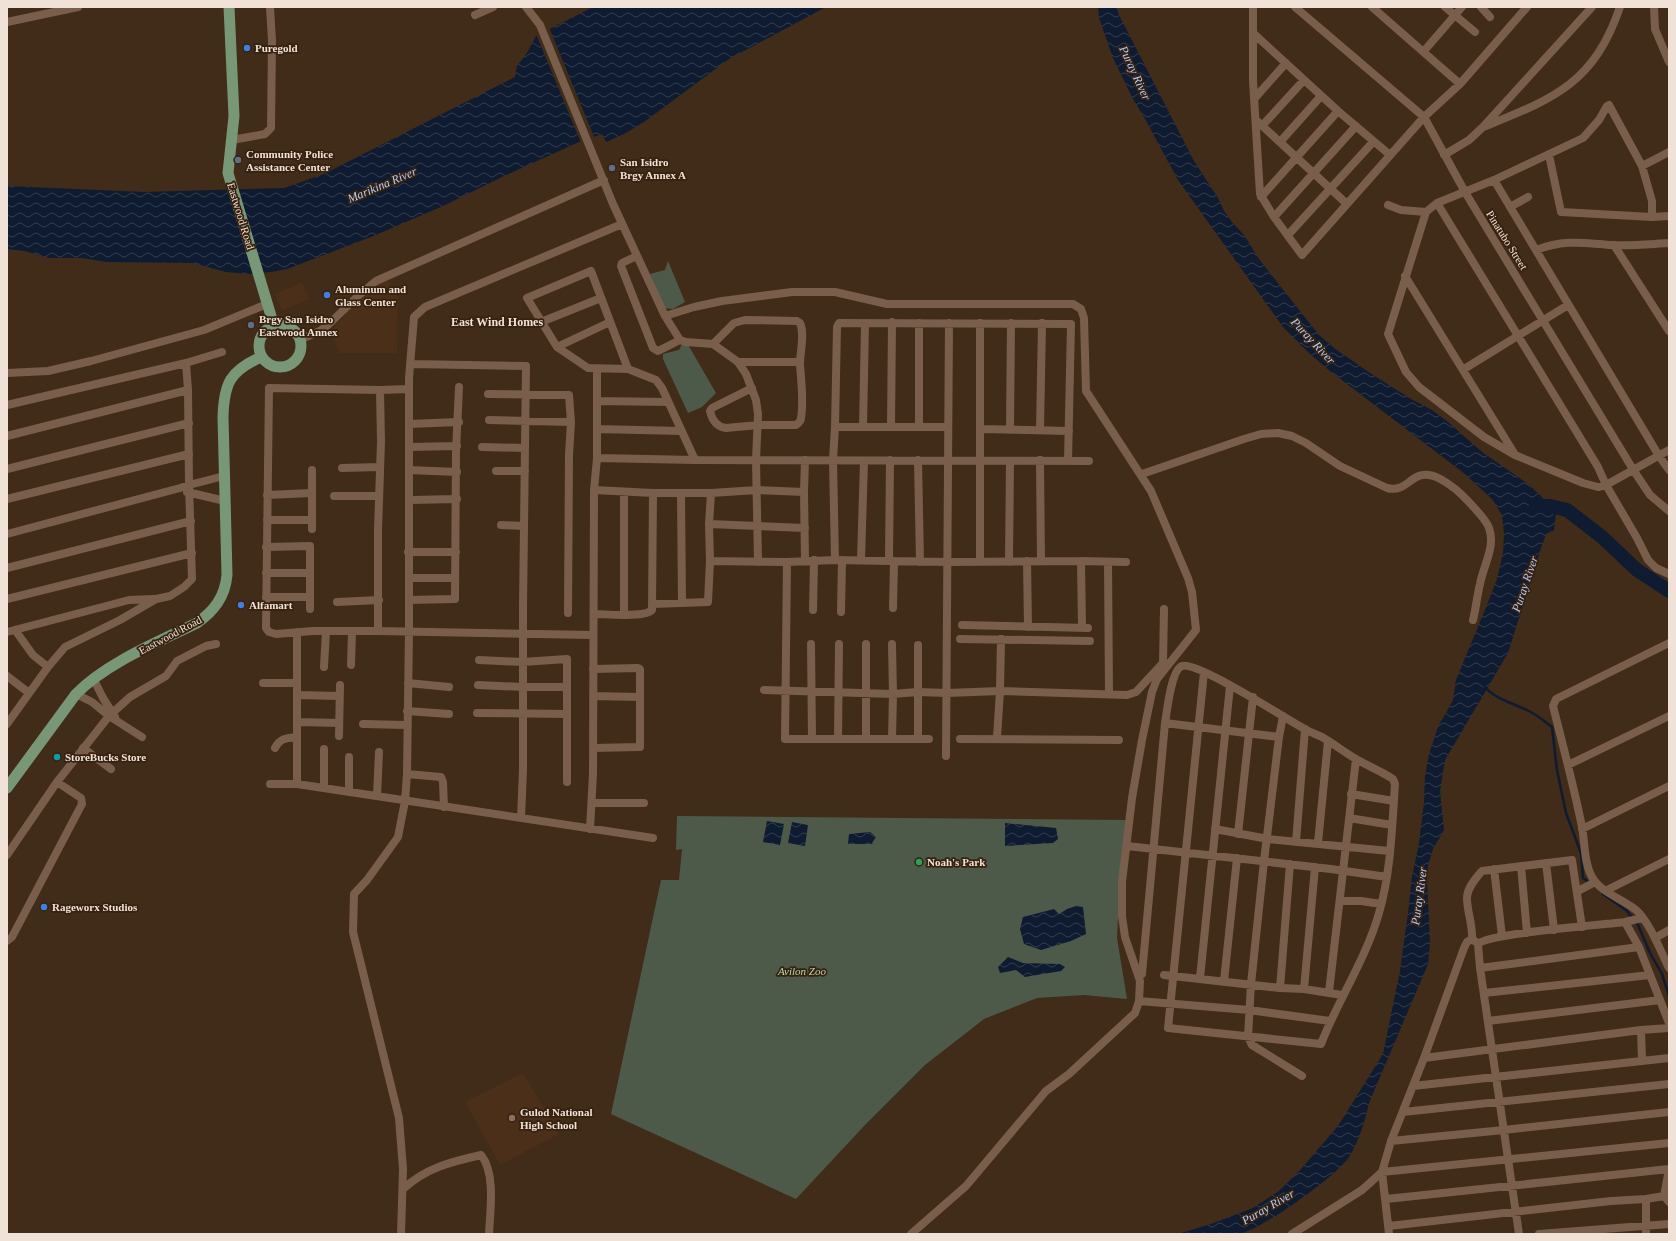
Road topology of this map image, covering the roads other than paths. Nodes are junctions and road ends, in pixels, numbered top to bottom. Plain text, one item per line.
1 (78, 7) edge
2 (229, 7) edge
3 (270, 7) edge
4 (493, 7) edge
5 (526, 7) edge
6 (1253, 7) edge
7 (1295, 7) edge
8 (1445, 7) edge
9 (1462, 7) edge
10 (1481, 7) edge
11 (1527, 7) edge
12 (1592, 7) edge
13 (1620, 7) edge
14 (1654, 7) edge
15 (1374, 8) edge
16 (475, 15) dead end
17 (1455, 15) junction
18 (1490, 17) dead end
19 (7, 22) edge
20 (1475, 32) dead end
21 (1253, 33) junction
22 (1424, 51) junction
23 (1669, 62) edge
24 (1286, 63) junction
25 (1304, 80) junction
26 (1460, 84) junction
27 (1321, 96) junction
28 (1254, 99) junction
29 (1338, 111) junction
30 (1424, 117) junction
31 (1259, 124) junction
32 (1356, 126) junction
33 (1483, 127) junction
34 (232, 140) junction
35 (1280, 142) junction
36 (1373, 142) junction
37 (1669, 152) edge
38 (1390, 155) junction
39 (1444, 155) junction
40 (1549, 155) junction
41 (1296, 158) junction
42 (1642, 166) junction
43 (1313, 174) junction
44 (604, 180) junction
45 (1494, 180) junction
46 (1331, 190) junction
47 (1465, 192) junction
48 (1261, 197) junction
49 (1528, 197) dead end
50 (1437, 203) junction
51 (1347, 204) junction
52 (1388, 204) dead end
53 (1510, 207) junction
54 (1426, 212) junction
55 (1669, 216) edge
56 (1274, 217) junction
57 (1652, 217) junction
58 (622, 224) junction
59 (1288, 235) junction
60 (1669, 243) edge
61 (1614, 245) junction
62 (1536, 250) junction
63 (637, 256) junction
64 (1405, 276) junction
65 (601, 298) junction
66 (268, 304) junction
67 (1568, 305) junction
68 (665, 316) junction
69 (1544, 320) junction
70 (541, 322) junction
71 (610, 322) junction
72 (892, 322) junction
73 (919, 323) junction
74 (949, 323) junction
75 (980, 323) junction
76 (1011, 323) junction
77 (1042, 323) junction
78 (865, 324) junction
79 (274, 326) junction
80 (1669, 331) edge
81 (1519, 335) junction
82 (300, 340) junction
83 (680, 340) junction
84 (713, 344) junction
85 (557, 347) junction
86 (222, 352) dead end
87 (261, 357) junction
88 (738, 362) junction
89 (800, 362) junction
90 (186, 363) junction
91 (411, 364) junction
92 (597, 369) junction
93 (628, 369) junction
94 (1464, 369) junction
95 (7, 373) edge
96 (459, 387) dead end
97 (752, 388) junction
98 (409, 389) junction
99 (188, 390) junction
100 (380, 390) junction
101 (488, 394) dead end
102 (525, 394) junction
103 (597, 401) junction
104 (668, 402) junction
105 (7, 405) edge
106 (489, 420) dead end
107 (459, 422) junction
108 (525, 422) junction
109 (571, 422) junction
110 (189, 423) junction
111 (409, 424) junction
112 (758, 425) junction
113 (835, 427) junction
114 (863, 427) junction
115 (891, 427) junction
116 (919, 427) junction
117 (948, 428) junction
118 (597, 429) junction
119 (980, 429) junction
120 (1010, 430) junction
121 (1040, 430) junction
122 (681, 431) junction
123 (1069, 431) junction
124 (7, 436) edge
125 (457, 446) junction
126 (409, 447) junction
127 (482, 447) dead end
128 (525, 448) junction
129 (1669, 450) edge
130 (189, 454) junction
131 (1515, 455) junction
132 (1659, 456) junction
133 (597, 458) junction
134 (695, 460) junction
135 (756, 460) junction
136 (806, 460) junction
137 (833, 460) junction
138 (890, 460) junction
139 (918, 460) junction
140 (948, 460) junction
141 (979, 460) junction
142 (1040, 460) junction
143 (864, 461) junction
144 (1010, 461) junction
145 (1068, 461) junction
146 (1089, 461) dead end
147 (380, 467) junction
148 (342, 468) dead end
149 (7, 469) edge
150 (312, 470) dead end
151 (409, 470) junction
152 (1669, 470) edge
153 (496, 471) dead end
154 (525, 471) junction
155 (1634, 471) junction
156 (457, 472) junction
157 (1142, 474) junction
158 (224, 476) junction
159 (1606, 485) junction
160 (189, 489) junction
161 (594, 490) junction
162 (757, 490) junction
163 (624, 492) junction
164 (804, 492) junction
165 (312, 493) junction
166 (653, 493) junction
167 (681, 493) junction
168 (711, 493) junction
169 (267, 494) junction
170 (334, 496) dead end
171 (379, 496) junction
172 (7, 499) edge
173 (457, 499) junction
174 (410, 500) junction
175 (225, 501) junction
176 (1669, 511) edge
177 (267, 520) junction
178 (312, 520) junction
179 (191, 521) junction
180 (501, 524) dead end
181 (709, 524) junction
182 (524, 526) junction
183 (758, 526) junction
184 (805, 528) junction
185 (312, 529) dead end
186 (7, 534) edge
187 (266, 547) junction
188 (408, 552) junction
189 (456, 552) junction
190 (192, 553) junction
191 (806, 560) junction
192 (814, 560) junction
193 (839, 560) junction
194 (861, 560) junction
195 (710, 561) junction
196 (892, 561) junction
197 (1041, 561) junction
198 (1081, 561) junction
199 (758, 562) junction
200 (787, 562) junction
201 (920, 562) junction
202 (948, 562) junction
203 (980, 562) junction
204 (1009, 562) junction
205 (1027, 562) junction
206 (1108, 562) junction
207 (1126, 562) dead end
208 (7, 568) edge
209 (266, 573) junction
210 (310, 573) junction
211 (1669, 574) edge
212 (409, 578) junction
213 (455, 578) junction
214 (266, 597) junction
215 (310, 597) junction
216 (7, 599) edge
217 (156, 599) junction
218 (379, 600) junction
219 (409, 600) junction
220 (338, 602) dead end
221 (682, 603) junction
222 (653, 604) junction
223 (893, 608) dead end
224 (310, 609) dead end
225 (1164, 609) dead end
226 (813, 610) dead end
227 (841, 612) dead end
228 (568, 613) dead end
229 (594, 614) junction
230 (624, 615) junction
231 (1473, 620) dead end
232 (962, 626) dead end
233 (1028, 626) junction
234 (378, 630) junction
235 (11, 631) edge
236 (326, 631) junction
237 (352, 631) junction
238 (409, 631) junction
239 (297, 632) junction
240 (522, 634) junction
241 (593, 636) junction
242 (960, 639) dead end
243 (1001, 639) junction
244 (1090, 641) dead end
245 (1669, 643) edge
246 (216, 644) dead end
247 (811, 644) dead end
248 (839, 644) dead end
249 (866, 644) dead end
250 (892, 644) dead end
251 (918, 645) dead end
252 (479, 660) dead end
253 (522, 662) junction
254 (351, 665) dead end
255 (48, 667) junction
256 (324, 667) dead end
257 (594, 668) junction
258 (1204, 672) junction
259 (7, 676) edge
260 (93, 678) junction
261 (263, 683) dead end
262 (297, 683) junction
263 (408, 683) junction
264 (340, 685) dead end
265 (478, 685) dead end
266 (1230, 686) junction
267 (449, 687) dead end
268 (522, 687) junction
269 (567, 687) junction
270 (764, 690) dead end
271 (812, 691) junction
272 (839, 691) junction
273 (1000, 691) junction
274 (785, 692) junction
275 (917, 692) junction
276 (867, 693) junction
277 (947, 693) junction
278 (29, 694) junction
279 (76, 694) junction
280 (893, 694) junction
281 (1109, 694) junction
282 (297, 695) junction
283 (339, 696) junction
284 (593, 696) junction
285 (640, 697) junction
286 (1253, 697) junction
287 (407, 711) junction
288 (477, 713) dead end
289 (523, 713) junction
290 (449, 714) dead end
291 (567, 714) junction
292 (113, 716) junction
293 (1283, 716) junction
294 (1669, 716) edge
295 (297, 722) junction
296 (339, 723) junction
297 (1165, 723) junction
298 (7, 724) edge
299 (363, 724) dead end
300 (407, 725) junction
301 (1198, 727) junction
302 (1305, 729) junction
303 (1225, 730) junction
304 (1249, 733) junction
305 (339, 736) dead end
306 (142, 737) dead end
307 (297, 737) junction
308 (1279, 737) junction
309 (929, 738) dead end
310 (997, 738) junction
311 (812, 739) junction
312 (838, 739) junction
313 (866, 739) junction
314 (892, 739) junction
315 (918, 739) junction
316 (960, 739) dead end
317 (1119, 740) dead end
318 (1328, 741) junction
319 (83, 748) junction
320 (276, 748) dead end
321 (593, 748) junction
322 (324, 749) dead end
323 (379, 752) dead end
324 (946, 756) dead end
325 (349, 757) dead end
326 (1356, 759) junction
327 (1568, 766) junction
328 (110, 769) dead end
329 (407, 774) junction
330 (57, 782) junction
331 (567, 782) dead end
332 (270, 784) dead end
333 (297, 784) junction
334 (1669, 786) edge
335 (7, 788) edge
336 (324, 788) junction
337 (349, 792) junction
338 (1351, 794) junction
339 (378, 796) junction
340 (404, 801) junction
341 (1394, 801) junction
342 (592, 803) junction
343 (644, 803) dead end
344 (444, 807) junction
345 (521, 818) junction
346 (1349, 818) junction
347 (1392, 825) junction
348 (590, 829) junction
349 (1215, 829) junction
350 (1582, 829) junction
351 (1238, 834) junction
352 (653, 838) dead end
353 (1268, 839) junction
354 (1296, 842) junction
355 (1318, 843) junction
356 (1127, 846) junction
357 (1345, 846) junction
358 (1153, 848) junction
359 (1389, 851) junction
360 (1185, 853) junction
361 (7, 855) edge
362 (1212, 855) junction
363 (1237, 858) junction
364 (1669, 859) edge
365 (1264, 861) junction
366 (1546, 863) junction
367 (1290, 864) junction
368 (1521, 866) junction
369 (1315, 867) junction
370 (1494, 869) junction
371 (1344, 871) junction
372 (1387, 877) junction
373 (1588, 886) junction
374 (1607, 890) junction
375 (1340, 901) junction
376 (1381, 904) junction
377 (1633, 920) junction
378 (1582, 927) junction
379 (1554, 930) junction
380 (1669, 930) edge
381 (1527, 933) junction
382 (1502, 936) junction
383 (1655, 938) junction
384 (7, 941) edge
385 (1475, 941) junction
386 (1639, 947) junction
387 (1480, 968) junction
388 (1669, 968) edge
389 (1142, 974) dead end
390 (1168, 975) junction
391 (1650, 975) junction
392 (1200, 978) junction
393 (1224, 981) junction
394 (1251, 984) junction
395 (1280, 988) junction
396 (1304, 989) junction
397 (1329, 992) junction
398 (1484, 993) junction
399 (1342, 995) junction
400 (1660, 1000) junction
401 (1139, 1001) junction
402 (1170, 1003) junction
403 (1249, 1010) junction
404 (1330, 1021) junction
405 (1488, 1021) junction
406 (1669, 1023) edge
407 (1669, 1028) edge
408 (1641, 1030) junction
409 (1248, 1037) junction
410 (1492, 1049) junction
411 (1424, 1058) junction
412 (1669, 1058) edge
413 (1642, 1061) junction
414 (1302, 1076) dead end
415 (1496, 1076) junction
416 (1669, 1084) edge
417 (1413, 1086) junction
418 (1500, 1102) junction
419 (1403, 1112) junction
420 (1669, 1112) edge
421 (1504, 1130) junction
422 (1391, 1141) junction
423 (1669, 1143) edge
424 (1508, 1160) junction
425 (1669, 1169) edge
426 (1382, 1172) junction
427 (1512, 1185) junction
428 (403, 1189) junction
429 (1386, 1199) junction
430 (1646, 1199) junction
431 (1666, 1199) edge
432 (1516, 1212) junction
433 (1669, 1224) edge
434 (1389, 1230) edge
435 (1646, 1230) edge
436 (401, 1234) edge
437 (489, 1234) edge
438 (911, 1234) edge
439 (1292, 1234) edge
440 (1519, 1234) edge
441 (1539, 1234) edge

1 - 19 street
2 - 34 main road, Eastwood Road
3 - 34 street
4 - 16 street
5 - 44 street
6 - 21 street
7 - 30 street, Pinatubo Street
8 - 17 street
9 - 17 street
10 - 18 street
11 - 26 street
12 - 33 street
13 - 33 street
14 - 23 street
15 - 22 street
17 - 20 street
17 - 22 street
21 - 24 street
21 - 28 street
22 - 26 street
24 - 25 street
24 - 28 street
25 - 27 street
25 - 31 street
26 - 30 street
27 - 29 street
27 - 35 street
28 - 31 street
29 - 32 street
29 - 41 street
30 - 38 street
30 - 39 street, Pinatubo Street
31 - 35 street
31 - 48 street
32 - 36 street
32 - 43 street
33 - 39 street
34 - 66 main road, Eastwood Road
35 - 41 street
36 - 38 street
36 - 46 street
37 - 42 street
38 - 51 street
39 - 47 street, Pinatubo Street
40 - 42 street
40 - 45 street
40 - 57 street
41 - 43 street
41 - 48 street
42 - 57 street
43 - 46 street
43 - 56 street
44 - 58 street
44 - 82 street
45 - 47 street
45 - 53 street
46 - 51 street
46 - 59 street
47 - 50 street
47 - 69 street, Pinatubo Street
48 - 56 street
49 - 53 street
50 - 54 street
50 - 81 street
51 - 59 street
52 - 54 street
53 - 62 street
54 - 64 street
55 - 57 street
56 - 59 street
58 - 63 street
58 - 91 street
60 - 61 street
61 - 62 street
61 - 80 street
62 - 67 street
63 - 68 street
63 - 83 street
64 - 94 street
64 - 131 street
65 - 70 street
65 - 70 street
65 - 71 street
66 - 79 main road, Eastwood Road
66 - 95 street
67 - 69 street
67 - 132 street
68 - 83 street
68 - 157 street
69 - 81 street
69 - 155 street, Pinatubo Street
70 - 85 street
71 - 85 street
71 - 93 street
72 - 73 street
72 - 78 street
72 - 115 street
73 - 74 street
73 - 116 street
74 - 75 street
74 - 117 street
75 - 76 street
75 - 119 street
76 - 77 street
76 - 120 street
77 - 121 street
77 - 123 street
78 - 113 street
78 - 114 street
79 - 82 main road
79 - 87 main road
81 - 94 street
81 - 159 street
82 - 87 main road
83 - 84 street
84 - 88 street
84 - 89 street
85 - 92 street
86 - 90 street
87 - 158 main road, Eastwood Road
88 - 89 street
88 - 97 street
89 - 112 street
90 - 99 street
90 - 105 street
91 - 98 street
91 - 102 street
92 - 93 street
92 - 103 street
93 - 104 street
94 - 131 street
96 - 107 street
97 - 112 street
97 - 112 street
98 - 100 street
98 - 111 street
99 - 110 street
99 - 124 street
100 - 147 street
100 - 169 street
101 - 102 street
102 - 108 street
102 - 109 street
103 - 104 street
103 - 118 street
104 - 122 street
106 - 108 street
107 - 111 street
107 - 125 street
108 - 109 street
108 - 128 street
109 - 228 street
110 - 130 street
110 - 149 street
111 - 126 street
112 - 135 street
113 - 114 street
113 - 137 street
114 - 115 street
115 - 116 street
116 - 117 street
117 - 140 street
118 - 122 street
118 - 133 street
119 - 120 street
119 - 141 street
120 - 121 street
121 - 123 street
122 - 134 street
123 - 145 street
125 - 126 street
125 - 156 street
126 - 151 street
127 - 128 street
128 - 154 street
129 - 132 street
130 - 160 street
130 - 172 street
131 - 159 street
132 - 152 street
132 - 155 street
133 - 134 street
133 - 161 street
134 - 135 street
135 - 136 street
135 - 162 street
136 - 137 street
136 - 164 street
137 - 143 street
137 - 193 street
138 - 139 street
138 - 143 street
138 - 196 street
139 - 140 street
139 - 201 street
140 - 141 street
140 - 202 street
141 - 144 street
141 - 203 street
142 - 144 street
142 - 145 street
142 - 197 street
143 - 194 street
144 - 204 street
145 - 146 street
147 - 148 street
147 - 171 street
150 - 165 street
151 - 156 street
151 - 174 street
153 - 154 street
154 - 182 street
155 - 159 street
155 - 176 street, Pinatubo Street
156 - 173 street
157 - 231 street
157 - 356 street
158 - 160 street
158 - 175 main road, Eastwood Road
159 - 211 street
160 - 175 street
160 - 179 street
160 - 186 street
161 - 163 street
161 - 229 street
162 - 164 street
162 - 168 street
162 - 183 street
163 - 166 street
163 - 230 street
164 - 184 street
165 - 169 street
165 - 178 street
166 - 167 street
166 - 222 street
167 - 168 street
167 - 221 street
168 - 181 street
169 - 177 street
170 - 171 street
171 - 218 street
173 - 174 street
173 - 189 street
174 - 188 street
175 - 260 main road, Eastwood Road
177 - 178 street
177 - 187 street
178 - 185 street
179 - 190 street
179 - 208 street
180 - 182 street
181 - 183 street
181 - 195 street
182 - 240 street
183 - 184 street
183 - 199 street
184 - 191 street
187 - 209 street
187 - 210 street
188 - 189 street
188 - 212 street
189 - 213 street
190 - 216 street
190 - 217 street
191 - 192 street
191 - 200 street
192 - 193 street
192 - 226 street
193 - 194 street
193 - 227 street
194 - 196 street
195 - 199 street
195 - 221 street
196 - 201 street
196 - 223 street
197 - 198 street
197 - 205 street
198 - 206 street
198 - 233 street
199 - 200 street
200 - 274 street
201 - 202 street
202 - 203 street
202 - 277 street
203 - 204 street
204 - 205 street
205 - 233 street
206 - 207 street
206 - 281 street
209 - 210 street
209 - 214 street
210 - 215 street
212 - 213 street
212 - 219 street
213 - 219 street
214 - 215 street
214 - 239 street
215 - 224 street
217 - 235 street
217 - 255 street
218 - 220 street
218 - 234 street
219 - 238 street
221 - 222 street
222 - 230 street
225 - 281 street
229 - 230 street
229 - 241 street
232 - 233 street
234 - 237 street
234 - 238 street
235 - 255 street
236 - 237 street
236 - 239 street
236 - 256 street
237 - 254 street
238 - 240 street
238 - 263 street
239 - 262 street
240 - 241 street
240 - 253 street
241 - 257 street
242 - 243 street
243 - 244 street
243 - 273 street
245 - 327 street
246 - 292 street
247 - 271 street
248 - 272 street
249 - 276 street
250 - 280 street
251 - 275 street
252 - 253 street
253 - 268 street
253 - 269 street
255 - 278 street
257 - 284 street
257 - 285 street
258 - 266 street
258 - 297 street
258 - 301 street
259 - 278 street
260 - 279 main road, Eastwood Road
260 - 292 street
261 - 262 street
262 - 282 street
263 - 267 street
263 - 287 street
264 - 283 street
265 - 268 street
266 - 286 street
266 - 303 street
268 - 269 street
268 - 289 street
269 - 291 street
270 - 274 street
271 - 272 street
271 - 274 street
271 - 311 street
272 - 276 street
272 - 312 street
273 - 277 street
273 - 281 street
273 - 310 street
274 - 311 street
275 - 277 street
275 - 280 street
275 - 315 street
276 - 280 street
276 - 313 street
277 - 324 street
278 - 298 street
279 - 292 street
279 - 335 main road, Eastwood Road
280 - 314 street
282 - 283 street
282 - 295 street
283 - 296 street
284 - 285 street
284 - 321 street
285 - 321 street
286 - 293 street
286 - 304 street
287 - 290 street
287 - 300 street
288 - 289 street
289 - 291 street
289 - 345 street
291 - 331 street
292 - 306 street
292 - 319 street
293 - 302 street
293 - 308 street
294 - 327 street
295 - 296 street
295 - 307 street
296 - 305 street
297 - 301 street
297 - 358 street
299 - 300 street
300 - 329 street
301 - 303 street
301 - 360 street
302 - 318 street
302 - 354 street
303 - 304 street
303 - 349 street
304 - 308 street
304 - 351 street
307 - 320 street
307 - 333 street
308 - 353 street
309 - 315 street
310 - 316 street
310 - 317 street
311 - 312 street
312 - 313 street
313 - 314 street
314 - 315 street
318 - 326 street
318 - 355 street
319 - 328 street
319 - 330 street
321 - 342 street
322 - 336 street
323 - 339 street
325 - 337 street
326 - 338 street
326 - 341 street
327 - 350 street
329 - 340 street
329 - 344 street
330 - 361 street
330 - 384 street
332 - 333 street
333 - 336 street
334 - 350 street
336 - 337 street
337 - 339 street
338 - 341 street
338 - 346 street
339 - 340 street
340 - 344 street
340 - 428 street
341 - 347 street
342 - 343 street
342 - 348 street
344 - 345 street
345 - 348 street
346 - 347 street
346 - 357 street
347 - 359 street
348 - 352 street
349 - 351 street
349 - 362 street
350 - 373 street
351 - 353 street
353 - 354 street
353 - 365 street
354 - 355 street
355 - 357 street
356 - 358 street
356 - 401 street
357 - 359 street
357 - 371 street
358 - 360 street
358 - 389 street
359 - 372 street
360 - 362 street
360 - 390 street
362 - 363 street
362 - 392 street
363 - 365 street
363 - 393 street
364 - 374 street
365 - 367 street
365 - 394 street
366 - 368 street
366 - 373 street
366 - 379 street
367 - 369 street
367 - 395 street
368 - 370 street
368 - 381 street
369 - 371 street
369 - 396 street
370 - 382 street
370 - 385 street
371 - 372 street
371 - 375 street
372 - 376 street
373 - 374 street
373 - 378 street
374 - 377 street
375 - 376 street
375 - 397 street
376 - 399 street
377 - 378 street
377 - 383 street
377 - 386 street
378 - 379 street
379 - 381 street
380 - 383 street
381 - 382 street
382 - 385 street
383 - 388 street
385 - 387 street
385 - 411 street
386 - 387 street
386 - 391 street
387 - 398 street
390 - 392 street
390 - 402 street
391 - 398 street
391 - 400 street
392 - 393 street
393 - 394 street
394 - 395 street
394 - 403 street
395 - 396 street
396 - 397 street
397 - 399 street
398 - 405 street
399 - 404 street
400 - 405 street
400 - 406 street
401 - 402 street
401 - 438 street
402 - 403 street
402 - 409 street
403 - 404 street
403 - 409 street
404 - 409 street
405 - 410 street
407 - 408 street
408 - 410 street
408 - 413 street
409 - 414 street
410 - 411 street
410 - 415 street
411 - 417 street
412 - 413 street
413 - 415 street
415 - 417 street
415 - 418 street
416 - 418 street
417 - 419 street
418 - 419 street
418 - 421 street
419 - 422 street
420 - 421 street
421 - 422 street
421 - 424 street
422 - 426 street
423 - 424 street
424 - 426 street
424 - 427 street
425 - 427 street
425 - 431 street
426 - 429 street
426 - 439 street
427 - 429 street
427 - 432 street
428 - 436 street
428 - 437 street
429 - 434 street
430 - 431 street
430 - 432 street
430 - 435 street
432 - 434 street
432 - 440 street
433 - 435 street
435 - 441 street

